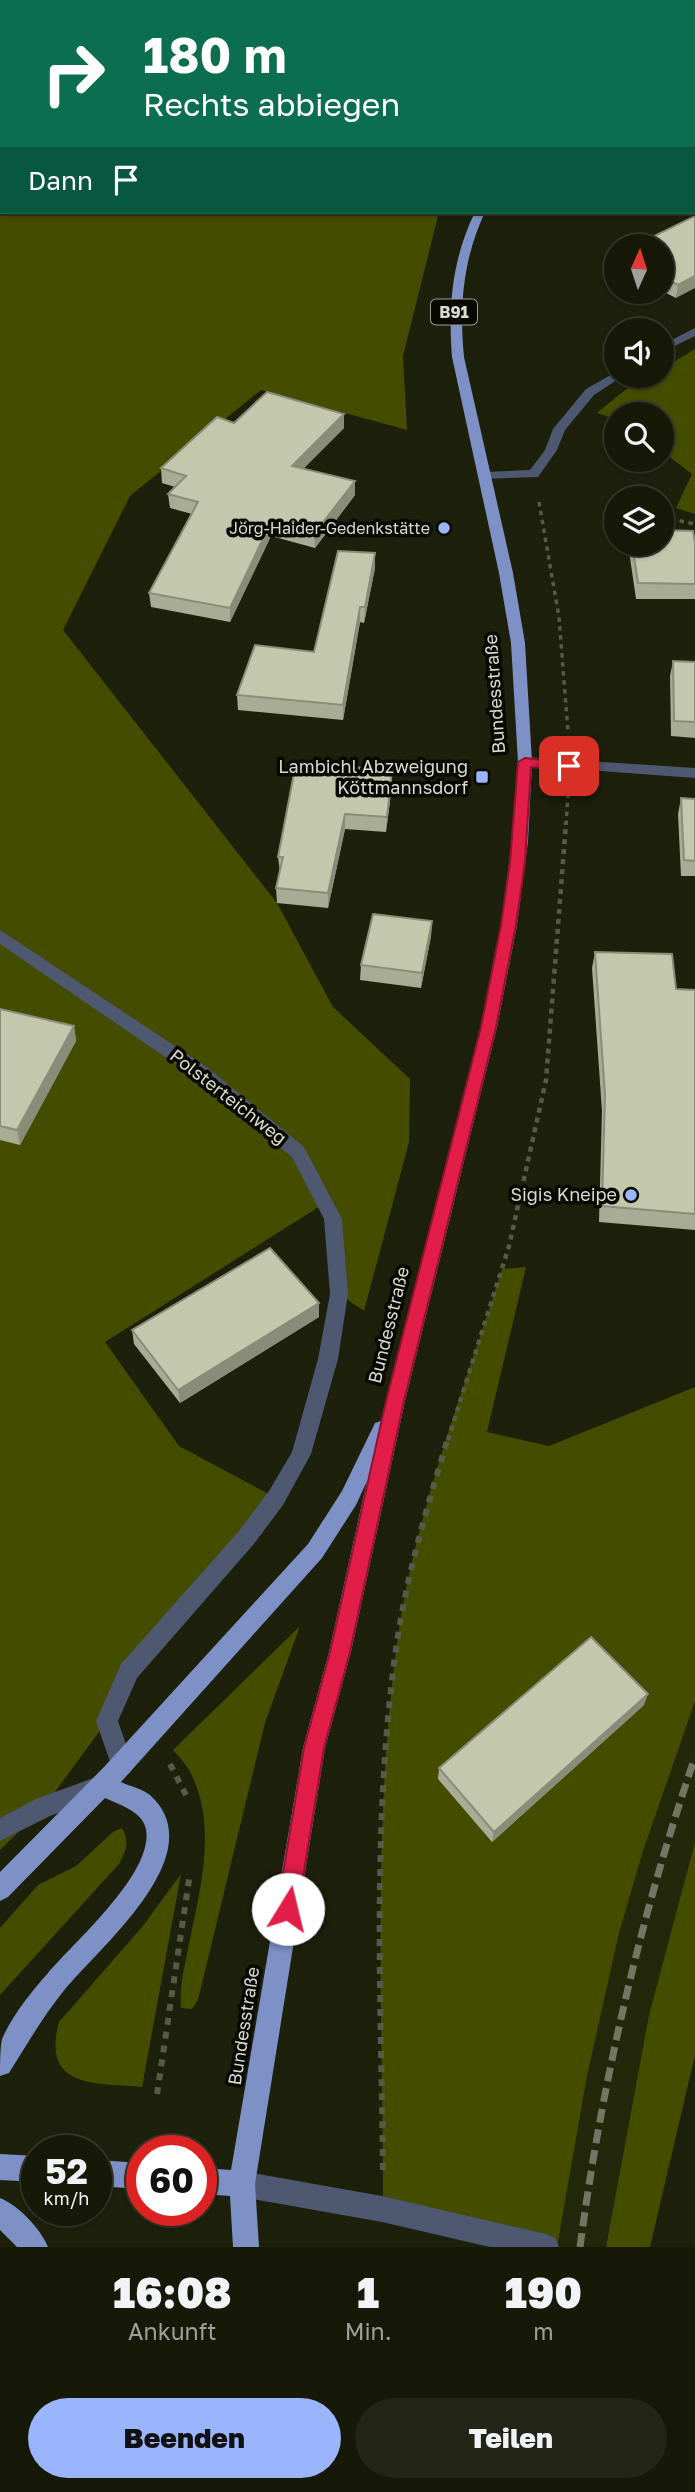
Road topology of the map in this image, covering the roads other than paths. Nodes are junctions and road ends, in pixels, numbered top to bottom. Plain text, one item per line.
1 (479, 214) edge
2 (695, 331) edge
3 (674, 342) edge
4 (604, 383) edge
5 (485, 475) junction
6 (525, 762) junction
7 (695, 773) edge
8 (0, 936) edge
9 (395, 1401) junction
10 (121, 1765) junction
11 (102, 1786) junction
12 (0, 1830) edge
13 (0, 1889) edge
14 (0, 2064) edge
15 (0, 2167) edge
16 (21, 2168) edge
17 (217, 2182) edge
18 (242, 2184) junction
19 (0, 2211) edge
20 (35, 2247) edge
21 (246, 2247) edge
22 (545, 2247) edge

1 - 5 main road, Bundesstraße / B91
2 - 3 street
4 - 5 street
5 - 6 main road, Bundesstraße / B91
6 - 7 street
6 - 9 main road, Bundesstraße / B91
8 - 10 street, Polsterteichweg
9 - 10 main road
9 - 18 main road, Bundesstraße / B91
10 - 11 main road
11 - 12 street
11 - 13 main road
11 - 14 main road
15 - 16 main road
17 - 18 main road
18 - 21 main road, Bundesstraße / B91
18 - 22 street
19 - 20 main road

